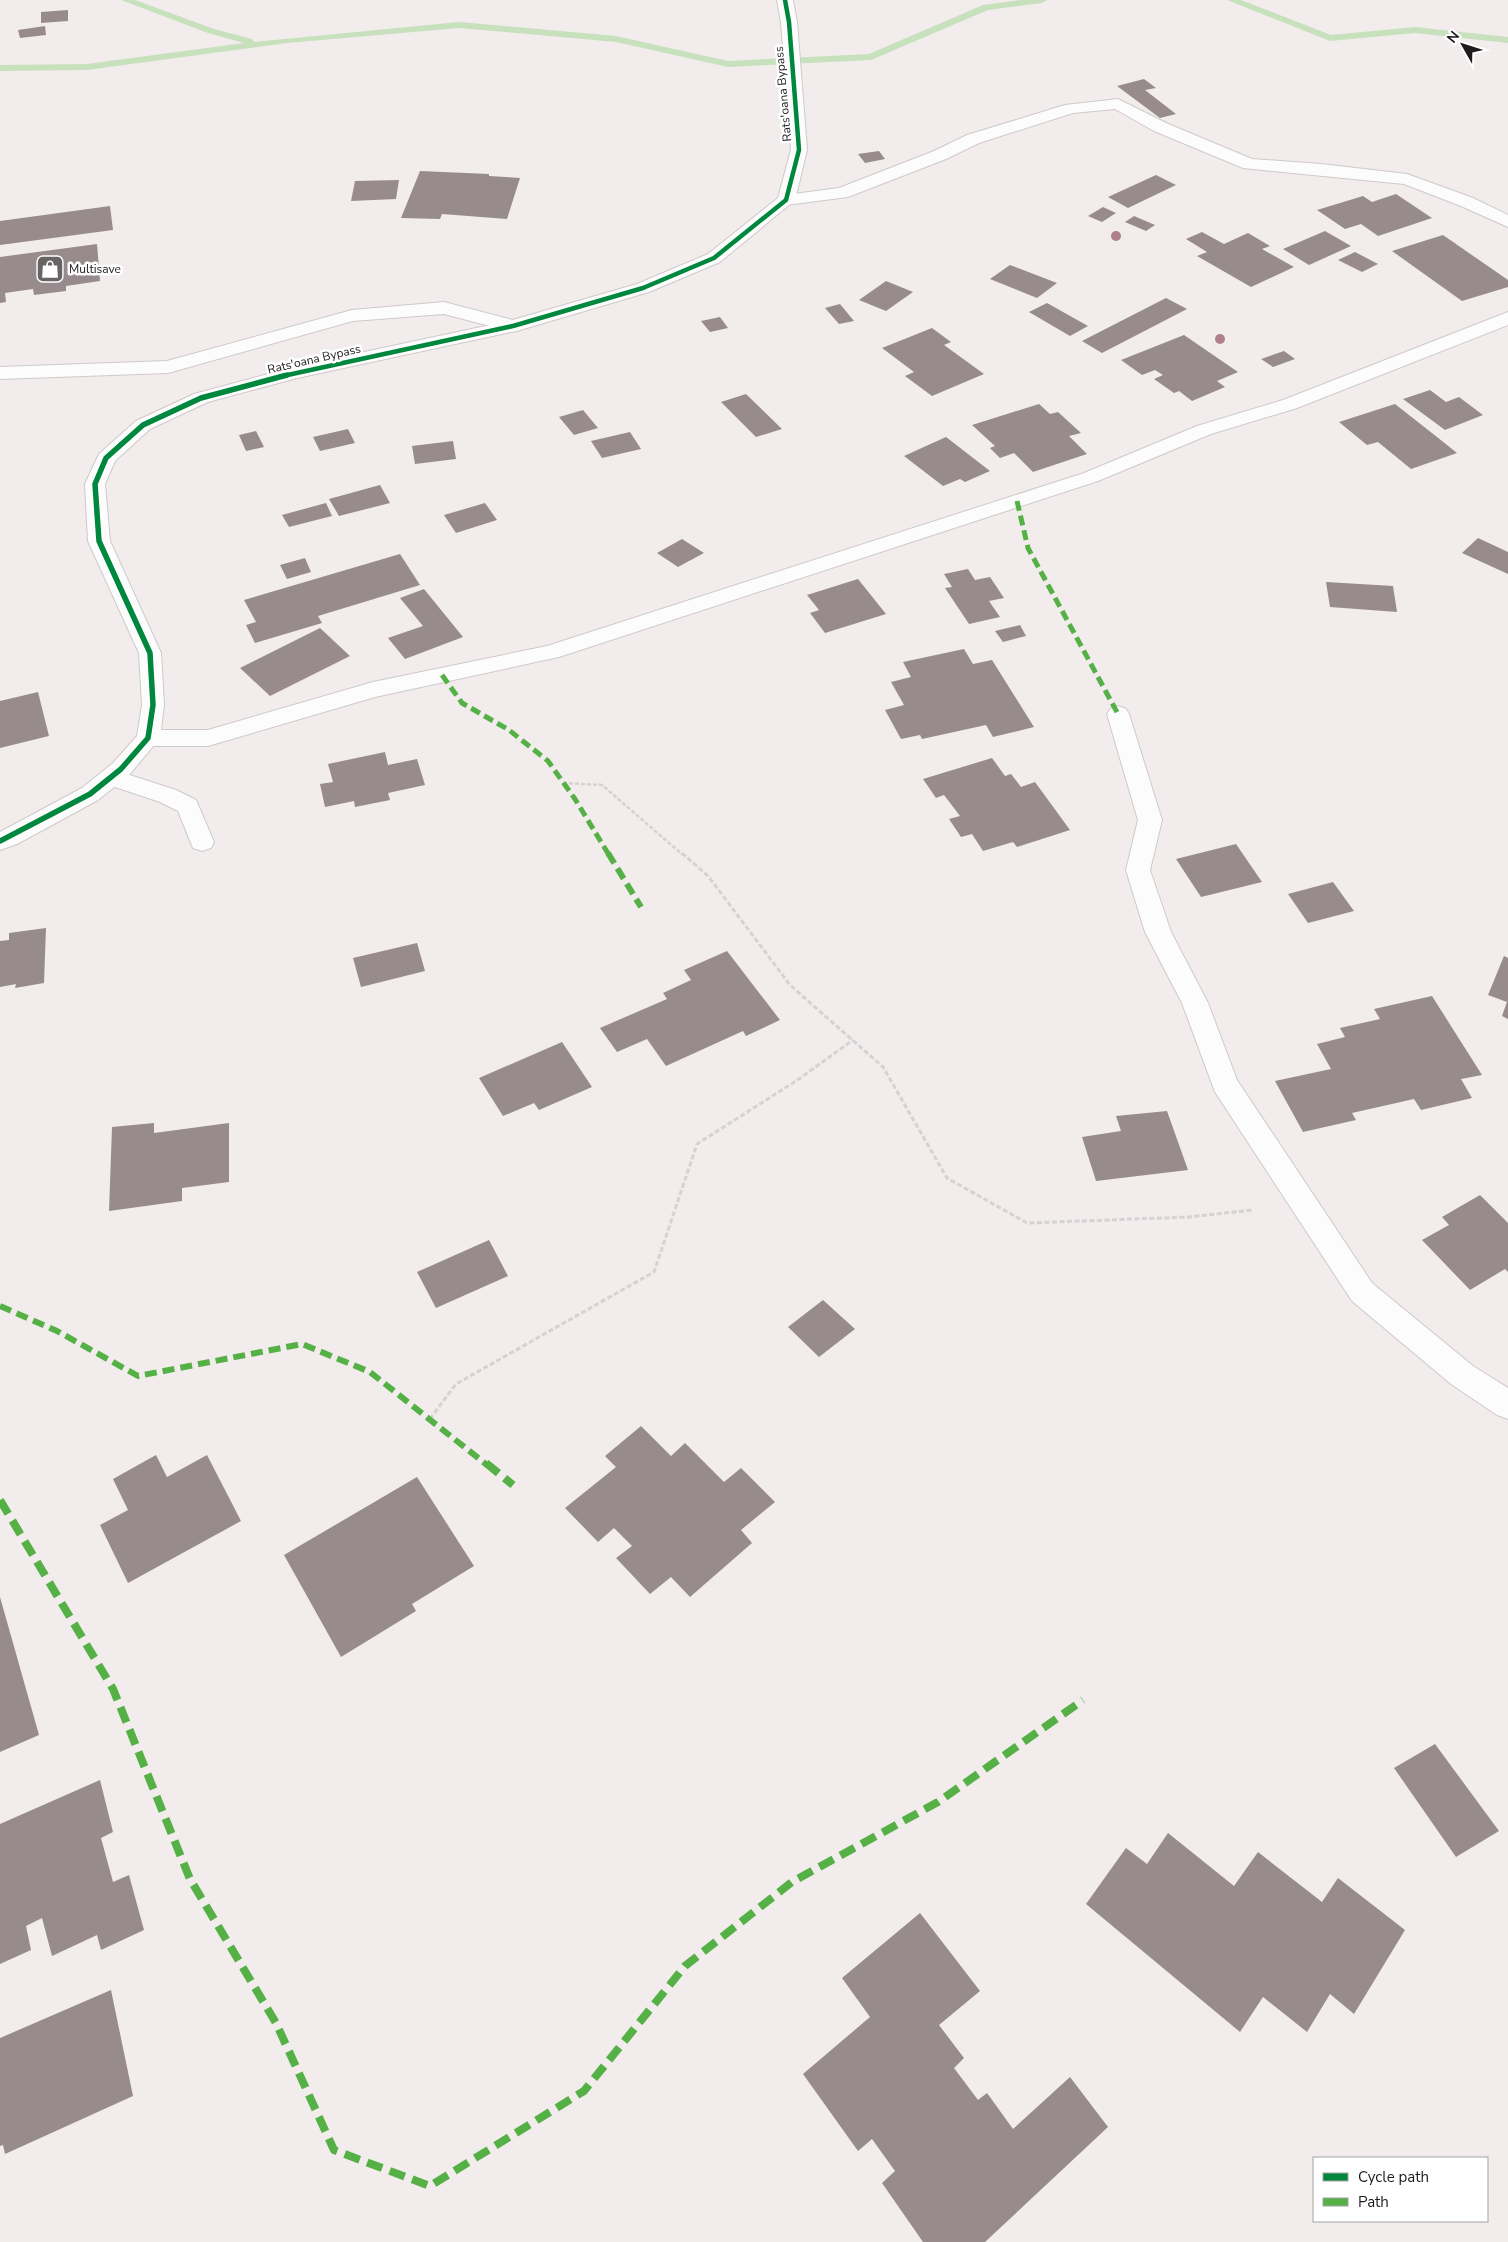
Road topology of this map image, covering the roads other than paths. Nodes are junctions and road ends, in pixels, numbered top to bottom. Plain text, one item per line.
1 (785, 0) edge
2 (786, 200) junction
3 (1508, 222) edge
4 (1508, 318) edge
5 (513, 326) junction
6 (0, 373) edge
7 (1118, 714) dead end
8 (148, 738) junction
9 (112, 777) junction
10 (0, 841) edge
11 (202, 842) dead end
12 (1508, 1405) edge

1 - 2 street, Rats'oana Bypass
2 - 3 street
2 - 5 street, Rats'oana Bypass
4 - 8 street
5 - 6 street
5 - 8 street, Rats'oana Bypass
7 - 12 street
8 - 9 street
9 - 10 street
9 - 11 street

